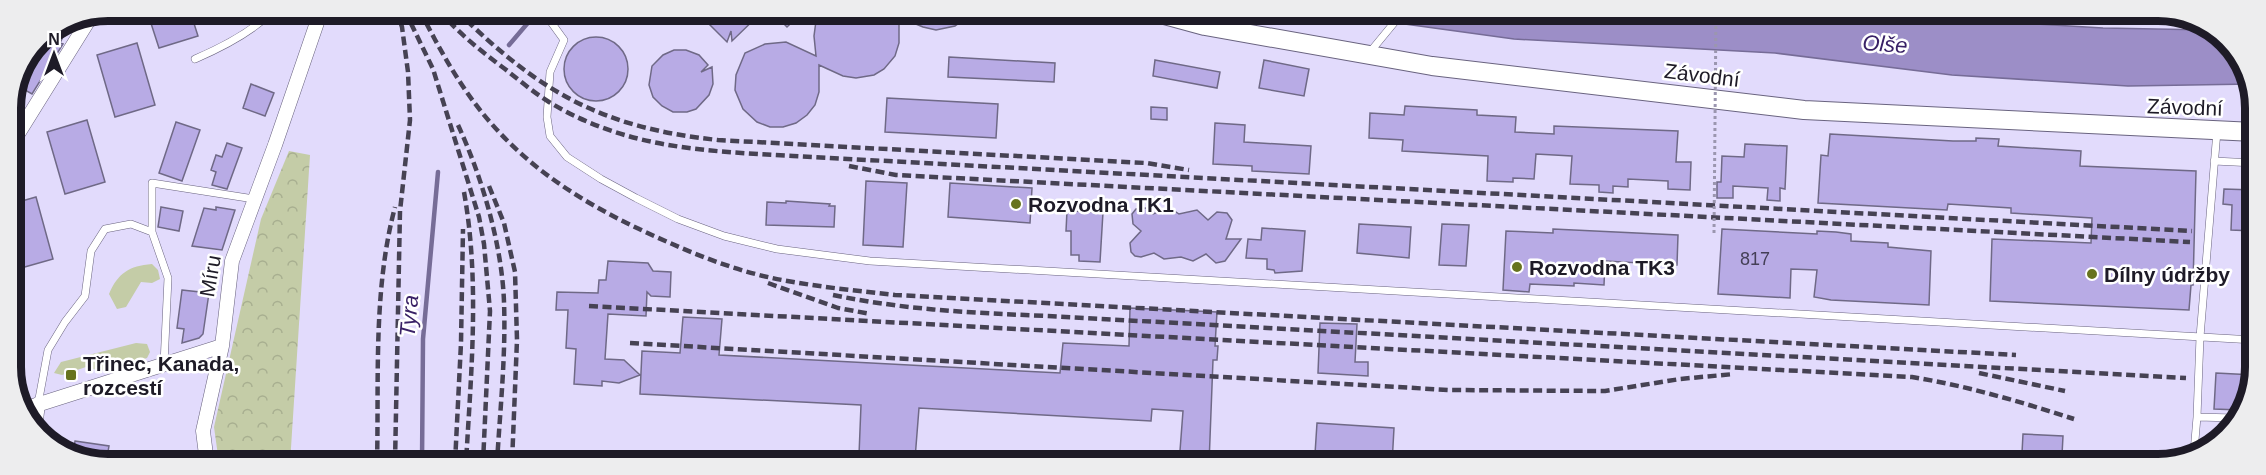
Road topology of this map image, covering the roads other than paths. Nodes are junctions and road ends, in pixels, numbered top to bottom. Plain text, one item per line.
1 (263, 21) edge
2 (317, 21) edge
3 (551, 21) edge
4 (1187, 21) edge
5 (1395, 21) edge
6 (86, 25) edge
7 (1373, 47) junction
8 (195, 60) dead end
9 (21, 113) edge
10 (30, 115) junction
11 (21, 129) edge
12 (2217, 131) junction
13 (2245, 132) edge
14 (2214, 161) junction
15 (2245, 163) edge
16 (254, 199) junction
17 (152, 232) junction
18 (2200, 337) junction
19 (2245, 340) edge
20 (222, 346) junction
21 (164, 366) junction
22 (31, 407) edge
23 (2197, 417) junction
24 (2228, 418) edge
25 (2195, 446) edge
26 (206, 454) edge

1 - 8 lane
2 - 16 street, Míru
3 - 18 lane
4 - 7 street, Závodní
5 - 7 lane
6 - 10 street
7 - 12 street, Závodní
9 - 10 lane
10 - 11 street
12 - 13 street, Závodní
12 - 14 lane
14 - 15 lane
14 - 18 lane
16 - 17 lane
16 - 20 street, Míru
17 - 21 lane
17 - 22 lane
18 - 19 lane
18 - 23 lane
20 - 21 street
20 - 26 street, Míru
21 - 22 street
23 - 24 lane
23 - 25 lane

